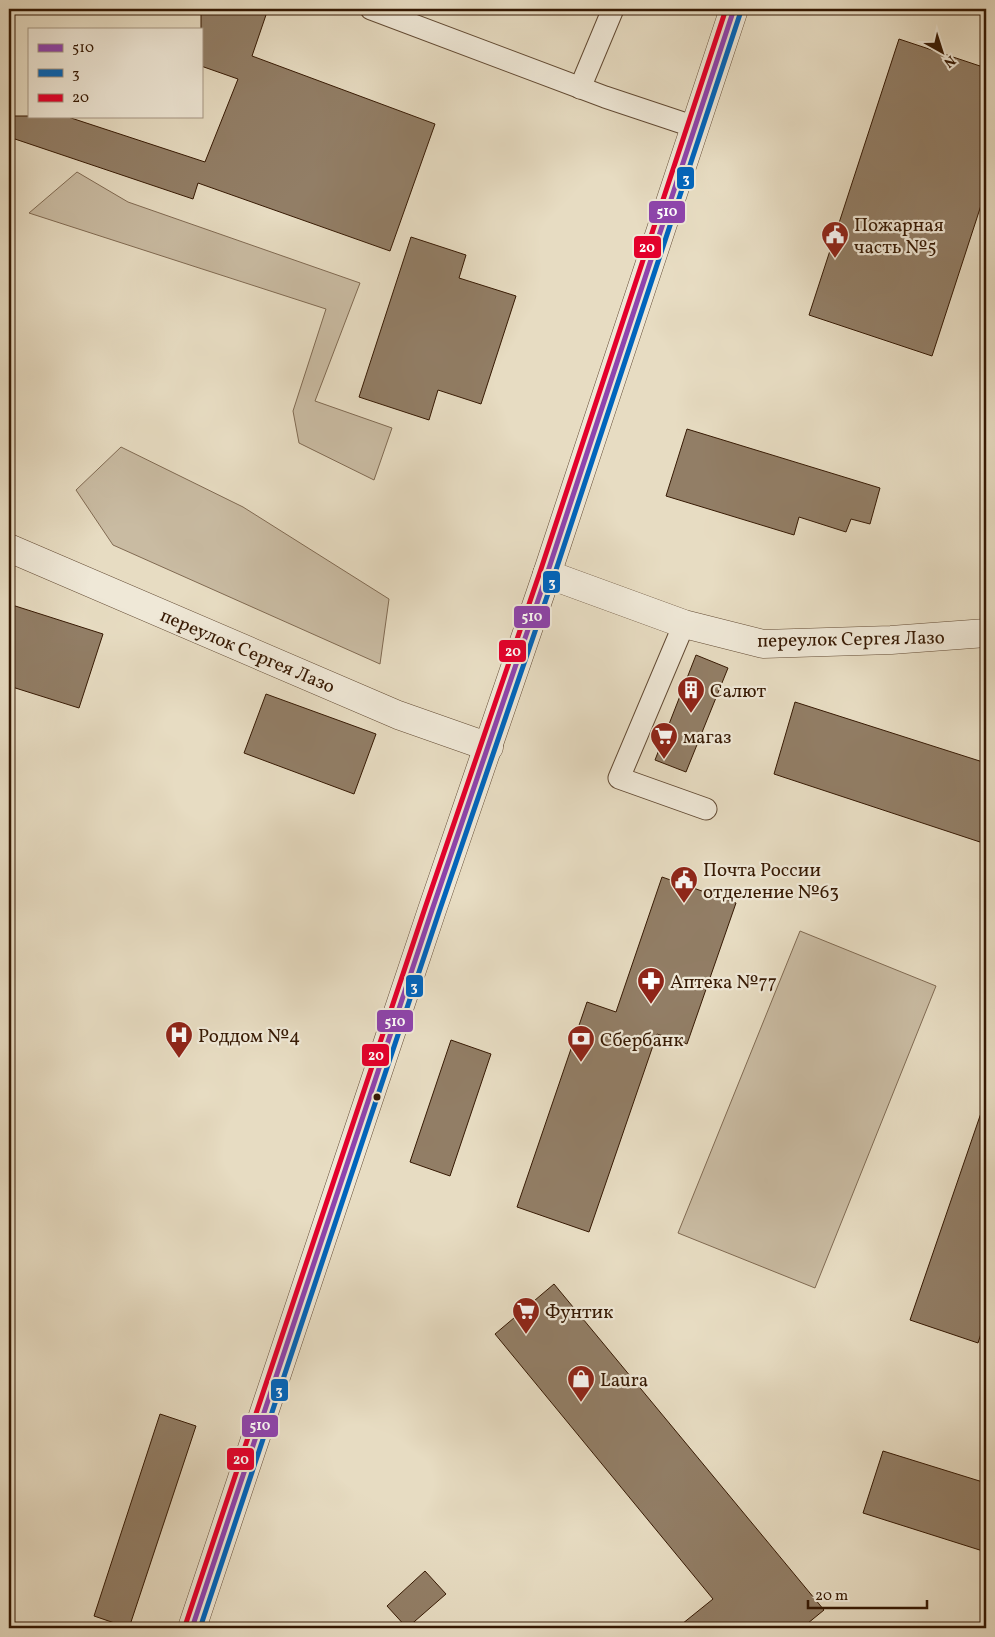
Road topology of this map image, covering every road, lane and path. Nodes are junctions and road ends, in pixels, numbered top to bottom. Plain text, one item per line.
1 (371, 9) edge
2 (613, 9) edge
3 (734, 9) edge
4 (580, 88) junction
5 (695, 127) junction
6 (9, 548) edge
7 (547, 574) junction
8 (684, 624) junction
9 (986, 633) edge
10 (489, 747) junction
11 (706, 809) dead end
12 (192, 1628) edge

1 - 4 lane
2 - 4 lane
3 - 5 street
4 - 5 lane
5 - 7 street
6 - 10 street, переулок Сергея Лазо
7 - 8 street, переулок Сергея Лазо
7 - 10 street
8 - 9 street, переулок Сергея Лазо
8 - 11 lane
10 - 12 street

